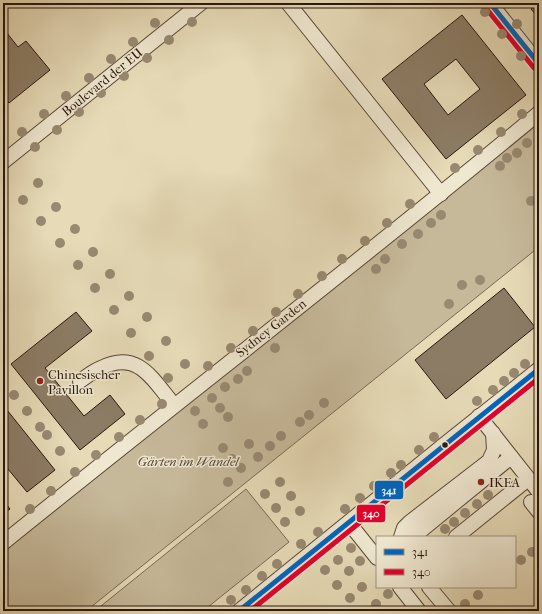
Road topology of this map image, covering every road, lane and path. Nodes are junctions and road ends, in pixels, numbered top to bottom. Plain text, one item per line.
1 (201, 3) edge
2 (288, 3) edge
3 (490, 3) edge
4 (539, 64) edge
5 (539, 113) edge
6 (3, 162) edge
7 (441, 194) junction
8 (539, 370) edge
9 (80, 381) dead end
10 (174, 405) junction
11 (479, 416) junction
12 (493, 433) junction
13 (512, 457) junction
14 (528, 479) junction
15 (536, 502) edge
16 (349, 523) junction
17 (401, 536) edge
18 (414, 536) edge
19 (457, 536) edge
20 (3, 543) edge
21 (376, 557) edge
22 (401, 588) edge
23 (431, 588) edge
24 (437, 588) edge
25 (451, 609) edge
26 (240, 611) edge
27 (419, 611) edge

1 - 6 street, Boulevard der EU
2 - 7 street
3 - 4 street
5 - 7 street, Sydney Garden
7 - 10 street, Sydney Garden
8 - 11 street
9 - 10 street
10 - 20 street, Sydney Garden
11 - 12 street
11 - 16 street
12 - 13 street
12 - 17 street
13 - 14 street
13 - 18 street
14 - 15 street
14 - 19 street
16 - 21 street
16 - 26 street
22 - 27 street
23 - 25 street
24 - 25 street

